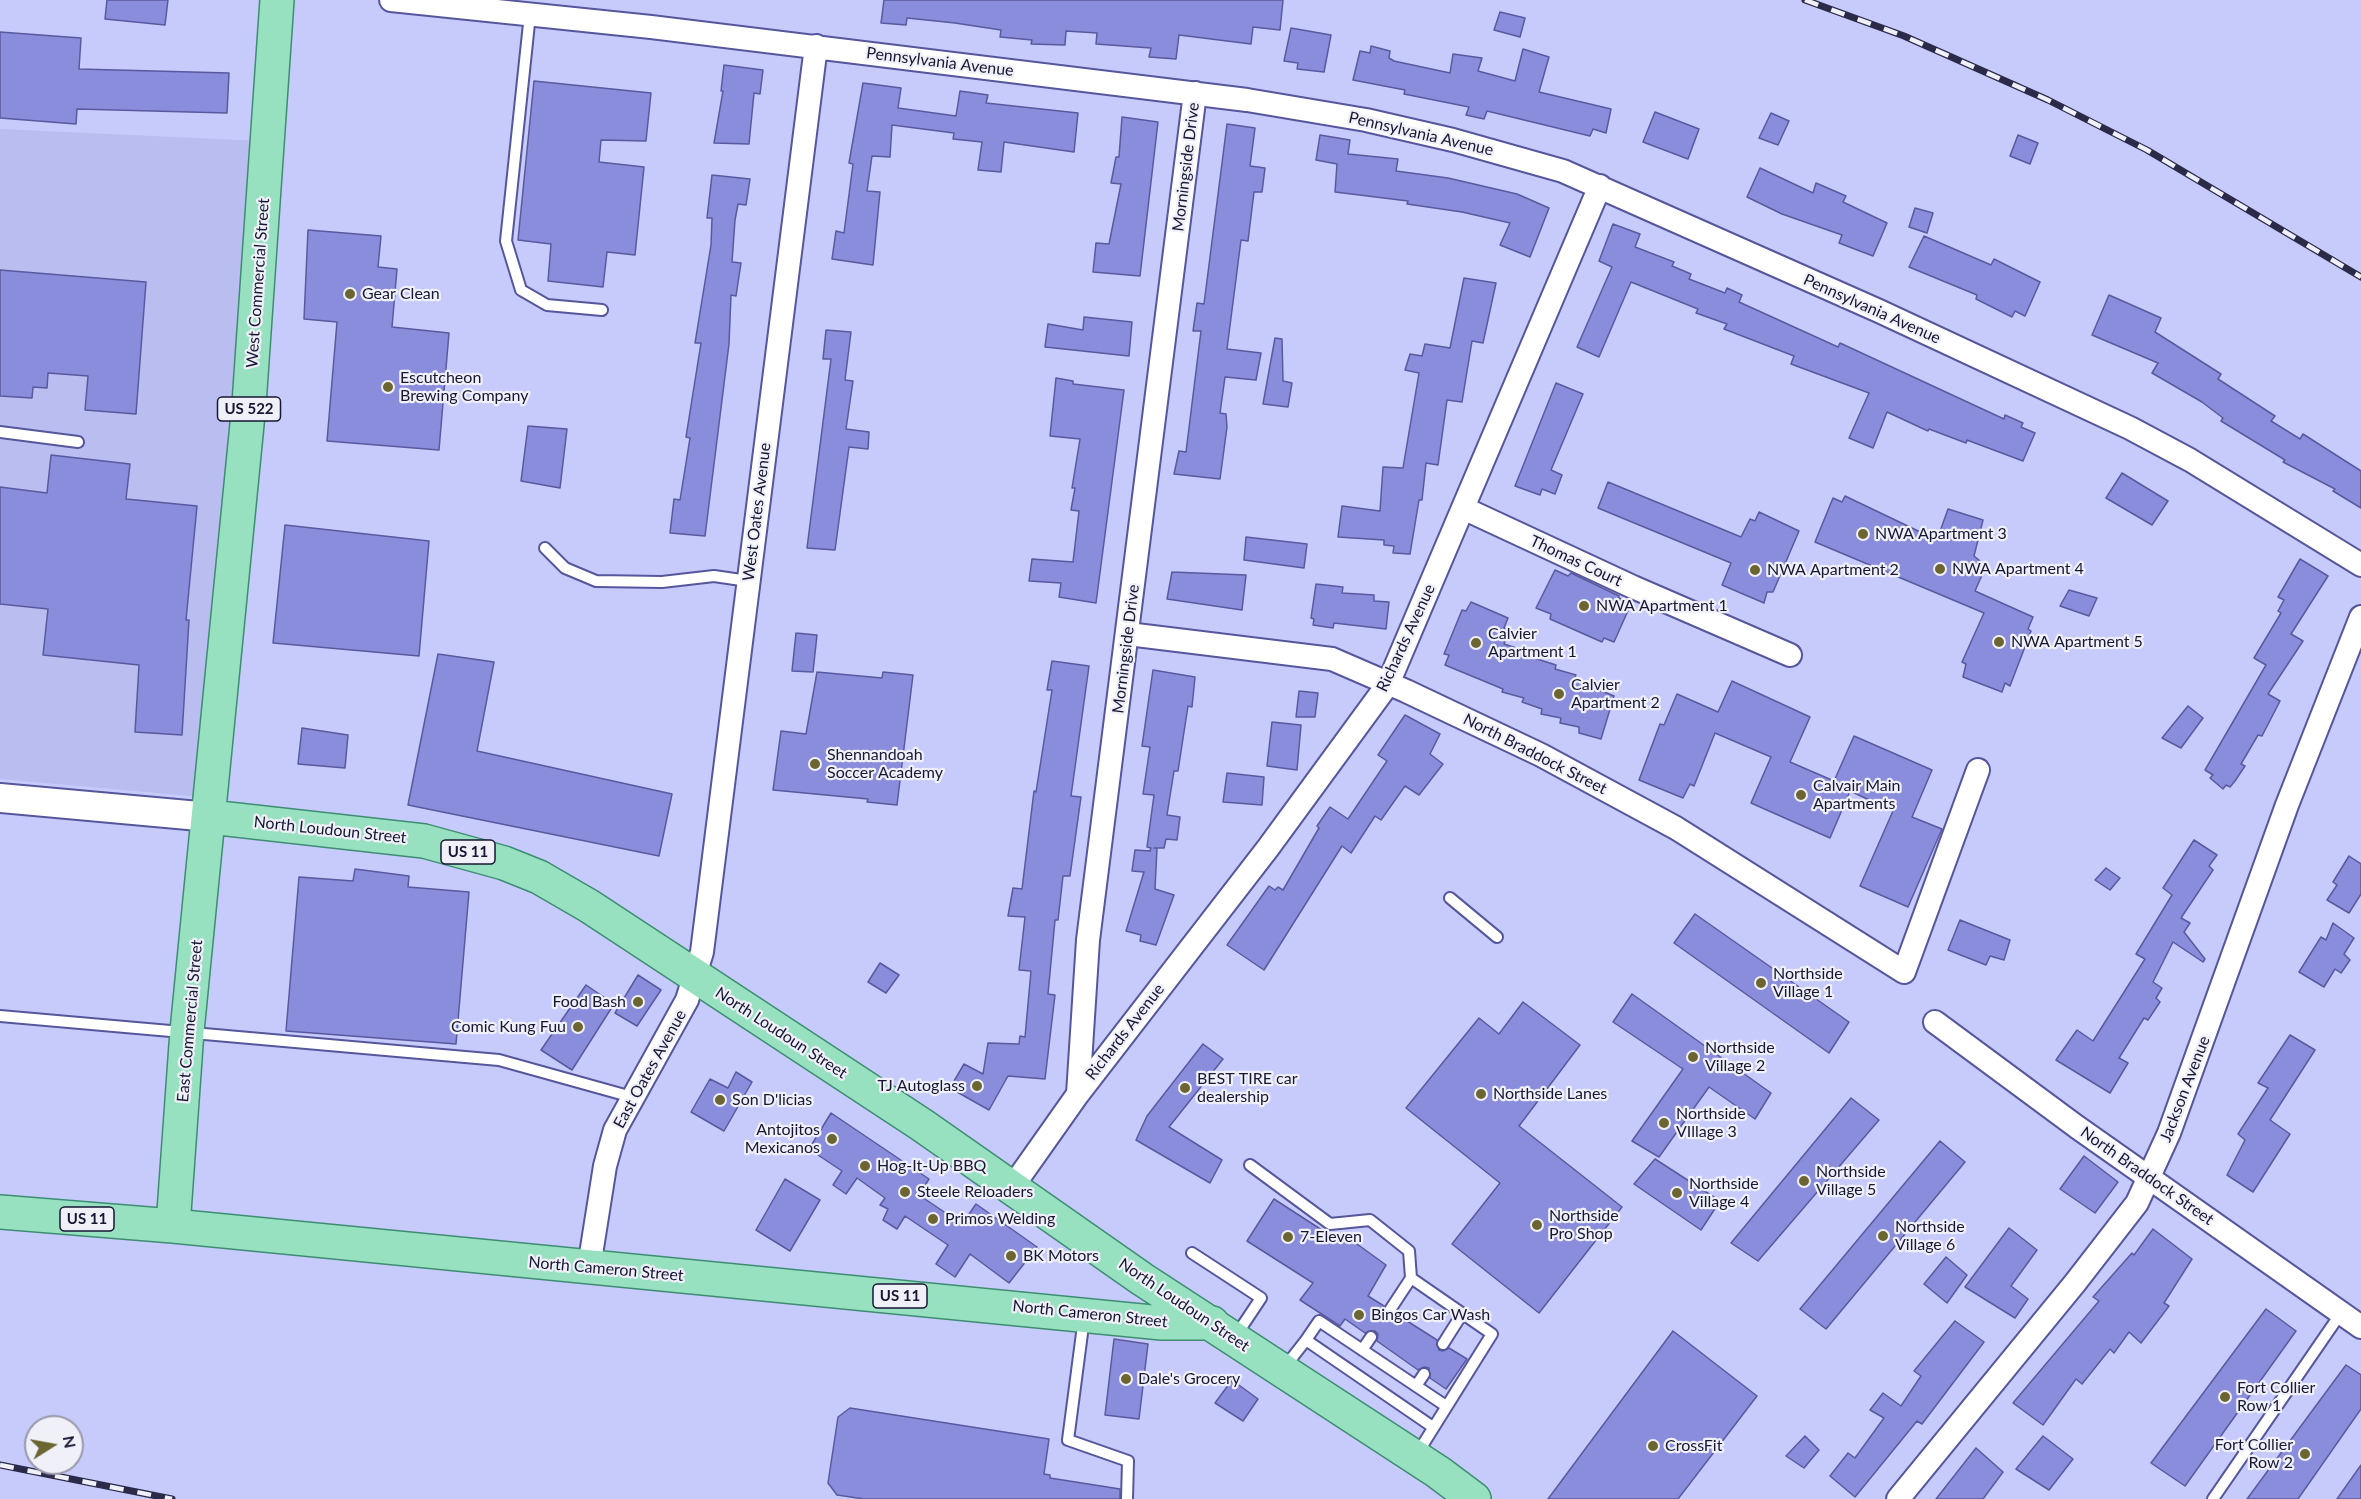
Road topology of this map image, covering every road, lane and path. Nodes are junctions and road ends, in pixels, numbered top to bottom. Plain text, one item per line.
1 (277, 0) edge
2 (391, 0) edge
3 (531, 14) junction
4 (816, 46) junction
5 (1195, 93) junction
6 (1599, 186) junction
7 (602, 310) dead end
8 (0, 432) edge
9 (78, 442) dead end
10 (1462, 508) junction
11 (545, 548) dead end
12 (2361, 565) edge
13 (748, 581) junction
14 (2361, 617) edge
15 (1128, 634) junction
16 (1790, 655) dead end
17 (1388, 684) junction
18 (1978, 770) dead end
19 (0, 798) edge
20 (210, 817) junction
21 (1450, 898) dead end
22 (1497, 937) dead end
23 (696, 978) junction
24 (0, 1016) edge
25 (1935, 1022) dead end
26 (188, 1031) junction
27 (1078, 1094) junction
28 (632, 1097) junction
29 (1250, 1165) dead end
30 (2150, 1178) junction
31 (1013, 1185) junction
32 (0, 1212) edge
33 (173, 1226) junction
34 (1192, 1254) dead end
35 (589, 1267) junction
36 (1411, 1278) junction
37 (1159, 1309) junction
38 (1390, 1310) dead end
39 (2341, 1313) junction
40 (1084, 1314) junction
41 (1462, 1314) junction
42 (2361, 1327) edge
43 (1223, 1331) junction
44 (1371, 1337) dead end
45 (1306, 1340) junction
46 (1443, 1344) dead end
47 (1362, 1350) junction
48 (1282, 1371) junction
49 (1424, 1374) dead end
50 (1416, 1386) junction
51 (1446, 1406) junction
52 (1433, 1427) junction
53 (1415, 1458) junction
54 (1127, 1499) edge
55 (1474, 1499) edge
56 (1898, 1499) edge
57 (2213, 1499) edge

1 - 20 main road, West Commercial Street / US 522
2 - 3 street, Pennsylvania Avenue
3 - 4 street, Pennsylvania Avenue
3 - 7 lane
4 - 5 street, Pennsylvania Avenue
4 - 13 street, West Oates Avenue
5 - 6 street, Pennsylvania Avenue
5 - 15 street, Morningside Drive
6 - 10 street, Richards Avenue
6 - 12 street, Pennsylvania Avenue
8 - 9 lane
10 - 16 street, Thomas Court
10 - 17 street, Richards Avenue
11 - 13 lane
13 - 23 street, West Oates Avenue
14 - 30 street, Jackson Avenue
15 - 17 street, North Braddock Street
15 - 27 street, Morningside Drive
17 - 18 street, North Braddock Street
17 - 27 street, Richards Avenue
19 - 20 street, North Loudoun Street
20 - 23 main road, North Loudoun Street / US 11
20 - 26 main road, East Commercial Street
21 - 22 lane
23 - 28 street, East Oates Avenue
23 - 31 main road, North Loudoun Street / US 11
24 - 26 lane
25 - 30 street, North Braddock Street
26 - 28 lane
26 - 33 main road, East Commercial Street
27 - 31 street
28 - 35 street, East Oates Avenue
29 - 36 lane
30 - 39 street, North Braddock Street
30 - 56 street, Jackson Avenue
31 - 37 main road, North Loudoun Street / US 11
32 - 33 main road, North Cameron Street / US 11
33 - 35 main road, North Cameron Street / US 11
34 - 43 lane
35 - 40 main road, North Cameron Street / US 11
36 - 38 lane
36 - 41 lane
37 - 40 main road, North Cameron Street / US 11
37 - 43 main road, North Loudoun Street / US 11
39 - 42 street, North Braddock Street
39 - 57 lane
40 - 54 lane
41 - 46 lane
41 - 51 lane
43 - 48 main road, North Loudoun Street / US 11
44 - 47 lane
45 - 47 lane
45 - 48 lane
45 - 52 lane
47 - 50 lane
48 - 53 main road, North Loudoun Street / US 11
49 - 50 lane
50 - 51 lane
51 - 52 lane
52 - 53 lane
53 - 55 main road, North Loudoun Street / US 11

